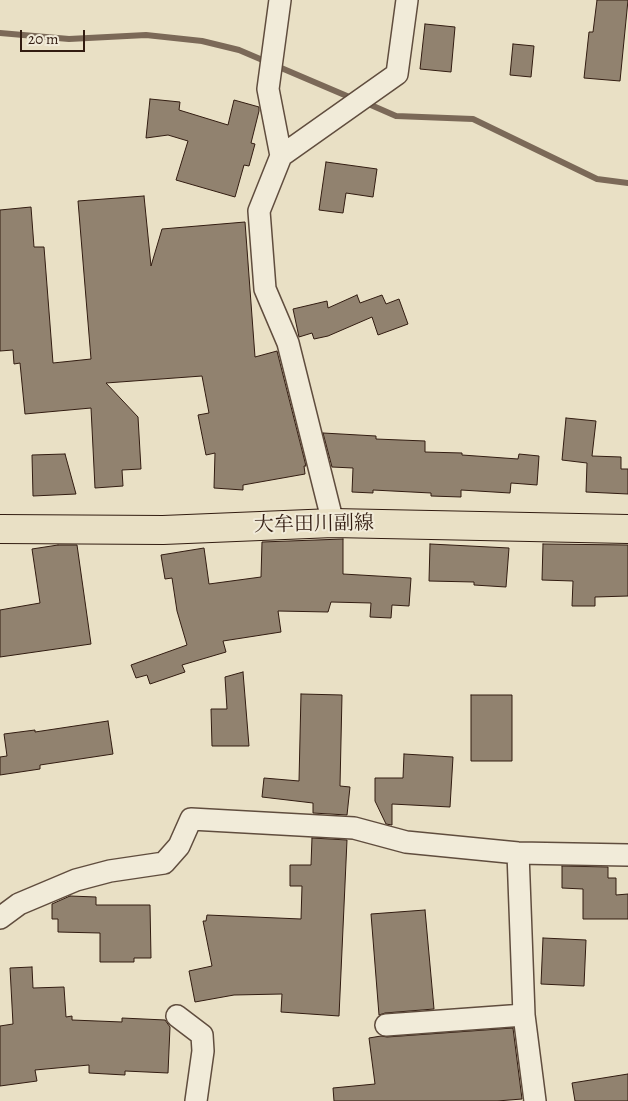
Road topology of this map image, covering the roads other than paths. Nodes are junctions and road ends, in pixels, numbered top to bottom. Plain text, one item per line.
1 (280, 0) edge
2 (407, 0) edge
3 (281, 156) junction
4 (333, 522) junction
5 (0, 529) edge
6 (628, 529) edge
7 (518, 853) junction
8 (628, 855) edge
9 (0, 918) edge
10 (524, 1015) junction
11 (176, 1016) dead end
12 (386, 1025) dead end
13 (196, 1101) edge
14 (535, 1101) edge

1 - 3 street
2 - 3 street
3 - 4 street
4 - 5 main road, 大牟田川副線
4 - 6 main road, 大牟田川副線
7 - 8 street
7 - 9 street
7 - 10 street
10 - 12 street
10 - 14 street
11 - 13 street

